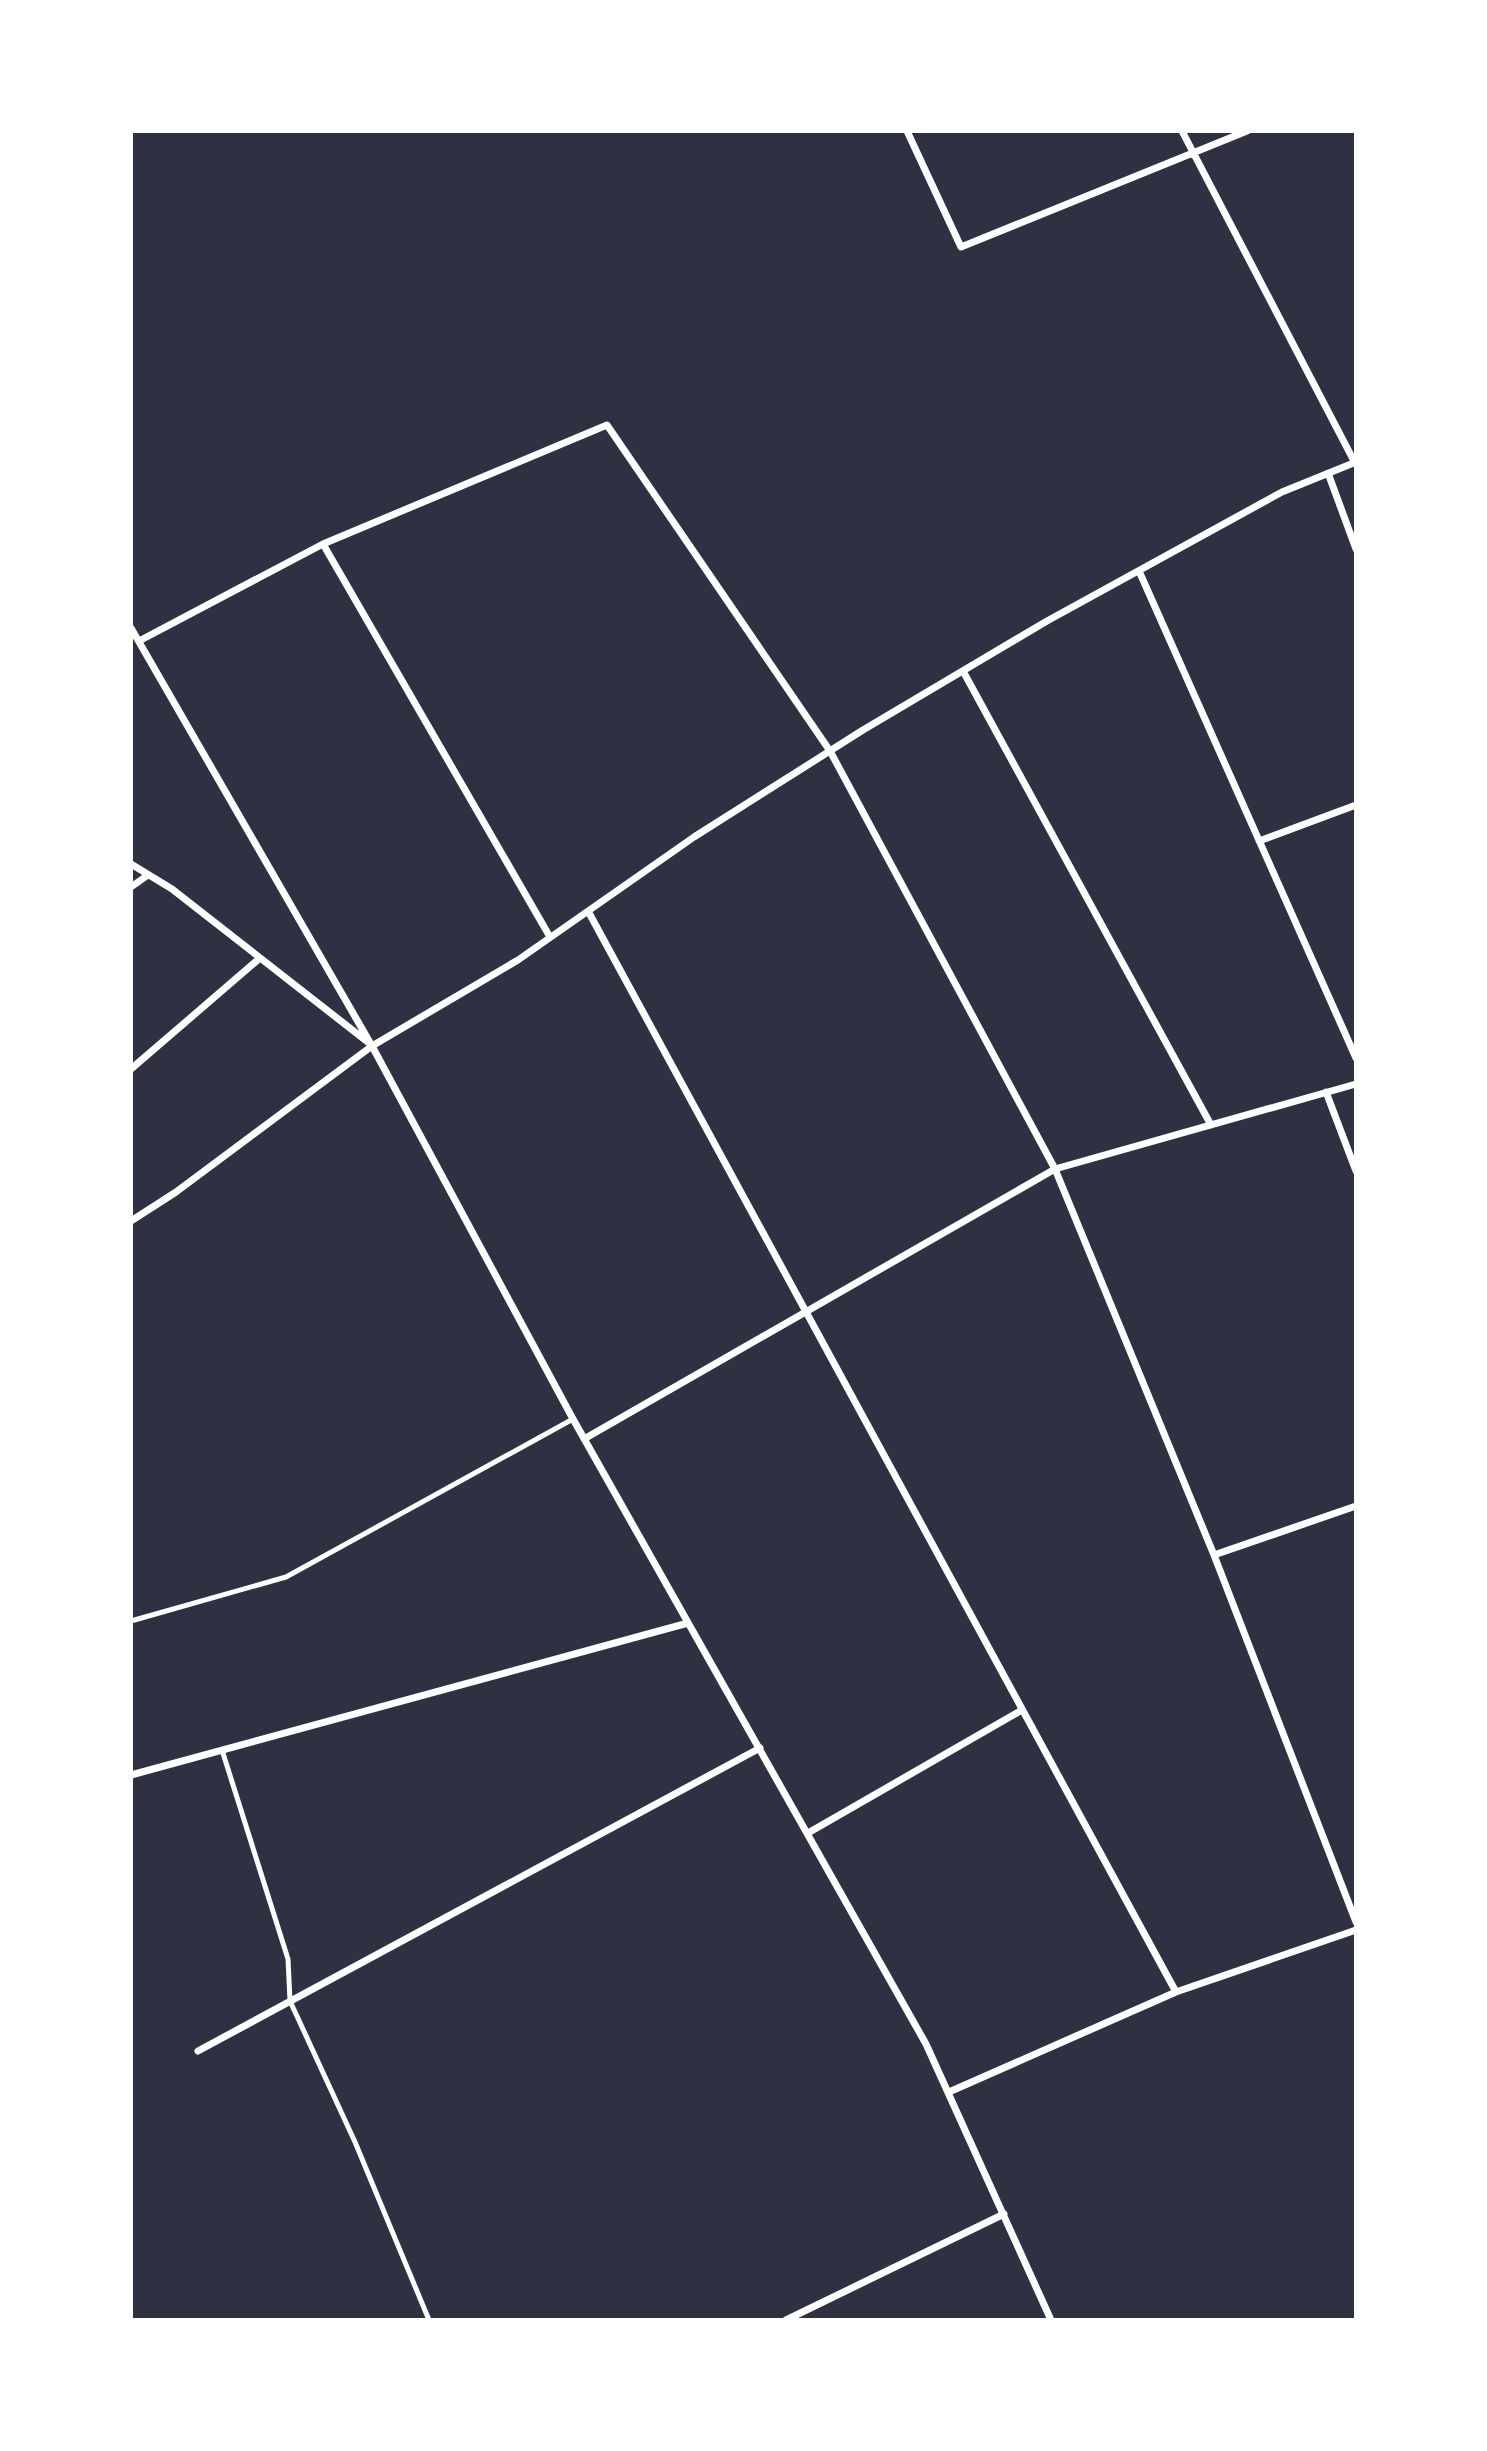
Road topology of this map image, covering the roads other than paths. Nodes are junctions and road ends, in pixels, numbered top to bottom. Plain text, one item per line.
1 (907, 131) edge
2 (1182, 131) edge
3 (1247, 131) edge
4 (1193, 152) junction
5 (1355, 463) edge
6 (1328, 473) junction
7 (323, 544) junction
8 (1356, 549) edge
9 (1139, 571) junction
10 (131, 628) edge
11 (139, 641) junction
12 (963, 671) junction
13 (830, 751) junction
14 (1356, 805) edge
15 (1259, 842) junction
16 (131, 864) edge
17 (148, 875) junction
18 (131, 887) edge
19 (588, 911) junction
20 (550, 937) junction
21 (260, 958) junction
22 (372, 1046) junction
23 (1356, 1058) edge
24 (131, 1069) edge
25 (1356, 1084) edge
26 (1326, 1093) junction
27 (1212, 1125) junction
28 (1055, 1169) junction
29 (1356, 1171) edge
30 (131, 1221) edge
31 (806, 1312) junction
32 (573, 1419) junction
33 (584, 1439) junction
34 (1356, 1506) edge
35 (1214, 1555) junction
36 (131, 1621) edge
37 (688, 1623) junction
38 (1022, 1710) junction
39 (760, 1748) junction
40 (222, 1750) junction
41 (131, 1775) edge
42 (808, 1833) junction
43 (1356, 1922) edge
44 (1356, 1930) edge
45 (1176, 1992) junction
46 (290, 2001) junction
47 (198, 2051) dead end
48 (949, 2092) junction
49 (1004, 2214) junction
50 (429, 2320) edge
51 (786, 2320) edge
52 (1051, 2320) edge

1 - 4 street
2 - 4 street
3 - 4 street
4 - 5 street
5 - 6 street
6 - 8 street
6 - 9 street
7 - 11 street
7 - 13 street
7 - 20 street
9 - 12 street
9 - 15 street
10 - 11 street
11 - 22 street
12 - 13 street
12 - 27 street
13 - 19 street
13 - 28 street
14 - 15 street
15 - 23 street
16 - 17 street
17 - 18 street
17 - 21 street
19 - 20 street
19 - 31 street
20 - 22 street
21 - 22 street
21 - 24 street
22 - 30 street
22 - 32 street
25 - 26 street
26 - 27 street
26 - 29 street
27 - 28 street
28 - 31 street
28 - 35 street
31 - 33 street
31 - 38 street
32 - 33 street
32 - 36 lane
33 - 37 street
34 - 35 street
35 - 43 street
37 - 39 street
37 - 40 street
38 - 42 street
38 - 45 street
39 - 42 street
39 - 46 street
40 - 41 street
40 - 46 lane
42 - 48 street
44 - 45 street
45 - 48 street
46 - 47 street
46 - 50 lane
48 - 49 street
49 - 51 street
49 - 52 street

